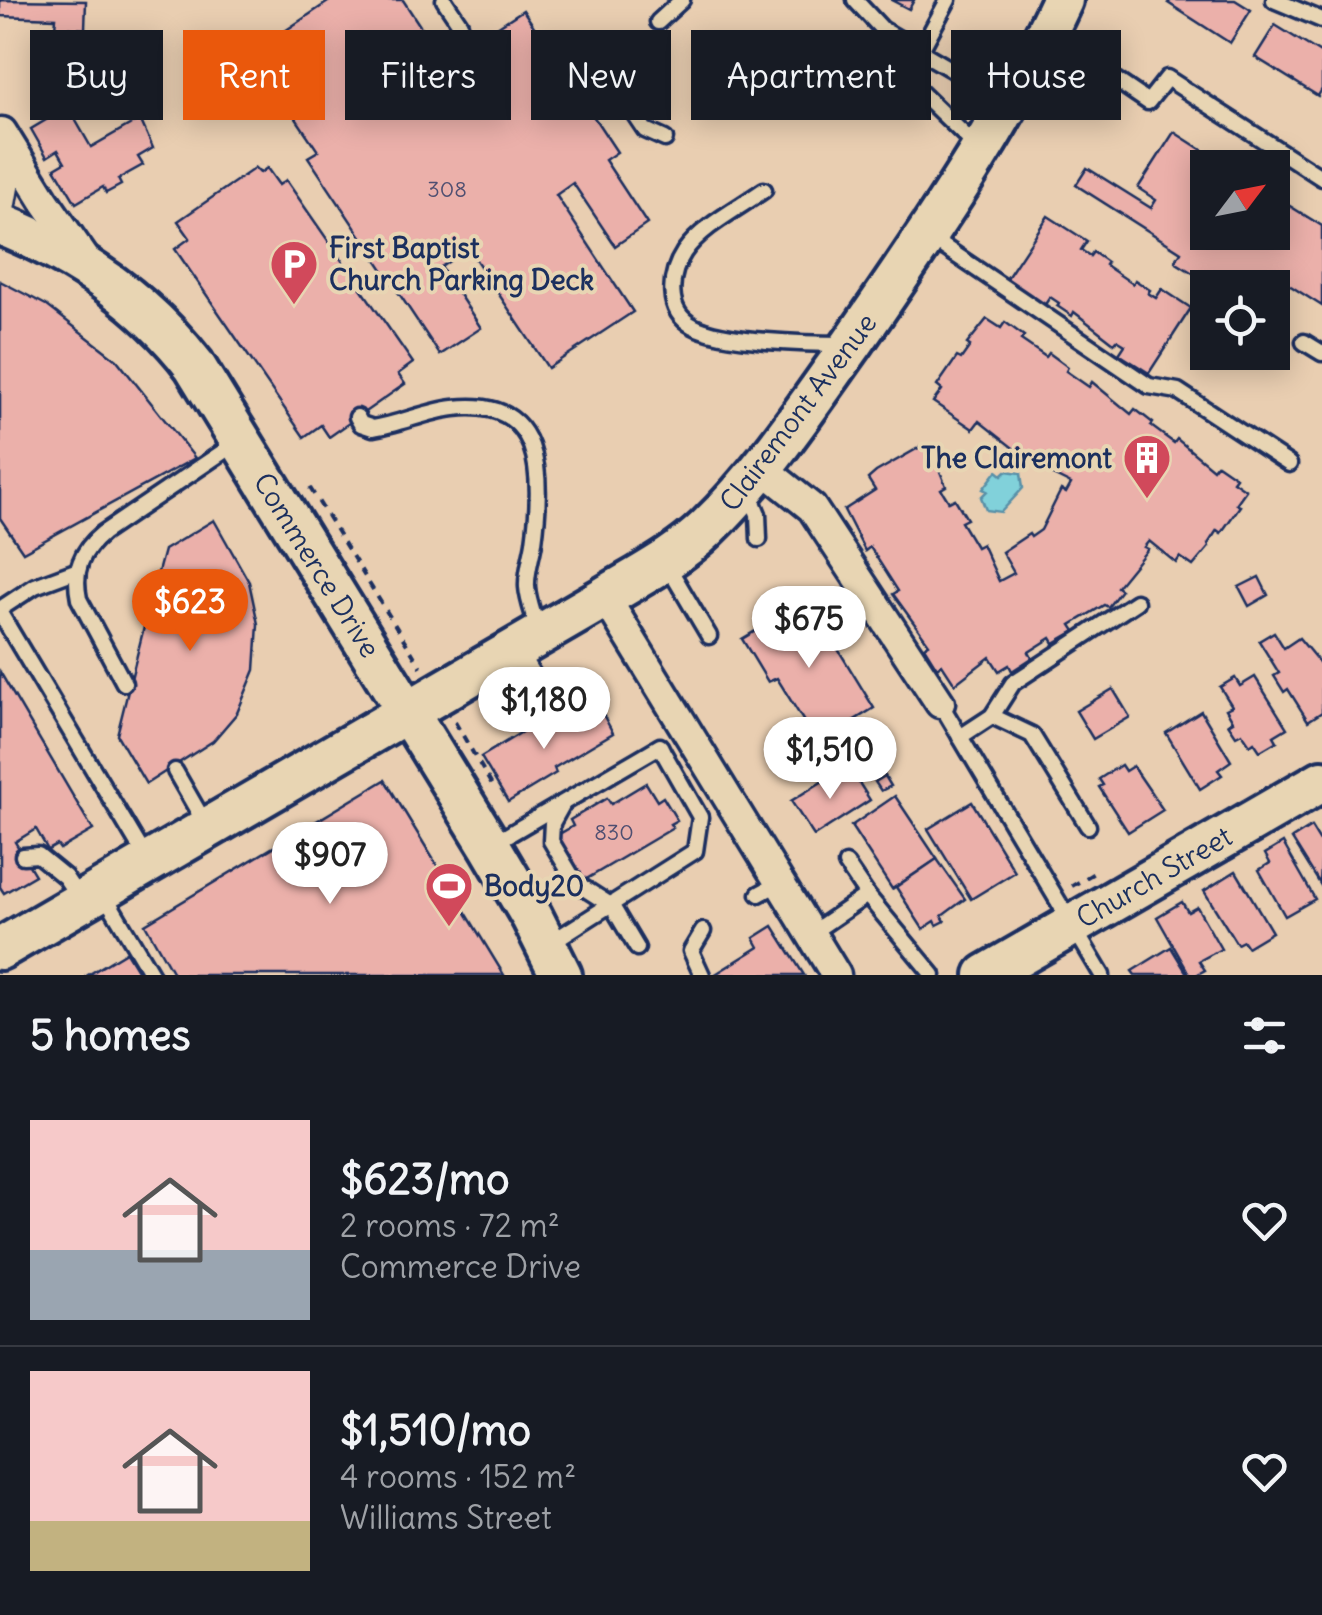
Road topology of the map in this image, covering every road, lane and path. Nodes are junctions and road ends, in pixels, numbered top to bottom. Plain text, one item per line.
1 (444, 0) edge
2 (682, 0) edge
3 (855, 0) edge
4 (948, 0) edge
5 (1274, 0) edge
6 (1054, 16) edge
7 (1322, 20) edge
8 (658, 22) dead end
9 (460, 24) dead end
10 (884, 30) edge
11 (931, 32) edge
12 (931, 102) edge
13 (637, 120) edge
14 (999, 120) edge
15 (1, 130) edge
16 (665, 140) dead end
17 (981, 151) junction
18 (1322, 178) edge
19 (764, 190) dead end
20 (0, 209) edge
21 (0, 224) edge
22 (927, 235) junction
23 (94, 272) junction
24 (1304, 342) dead end
25 (852, 344) junction
26 (1322, 353) edge
27 (357, 417) dead end
28 (240, 441) junction
29 (1289, 464) dead end
30 (754, 476) junction
31 (760, 539) dead end
32 (664, 560) junction
33 (78, 570) junction
34 (606, 598) junction
35 (1136, 602) dead end
36 (0, 611) edge
37 (709, 636) dead end
38 (528, 642) junction
39 (124, 683) dead end
40 (588, 686) dead end
41 (940, 702) joint
42 (408, 712) junction
43 (992, 716) junction
44 (690, 736) junction
45 (960, 737) junction
46 (664, 752) junction
47 (175, 771) dead end
48 (1322, 781) edge
49 (563, 804) junction
50 (1088, 826) dead end
51 (208, 830) junction
52 (490, 846) junction
53 (24, 856) dead end
54 (150, 863) junction
55 (846, 864) dead end
56 (867, 895) junction
57 (91, 896) junction
58 (612, 906) junction
59 (1072, 924) junction
60 (703, 931) dead end
61 (810, 934) junction
62 (637, 948) dead end
63 (0, 949) edge
64 (554, 960) edge
65 (1001, 971) edge
66 (152, 975) edge
67 (702, 975) edge
68 (836, 975) edge
69 (933, 975) edge
70 (1102, 975) edge

1 - 9 lane
2 - 8 lane
3 - 10 lane
4 - 11 lane
5 - 7 lane
6 - 18 lane
12 - 17 lane
13 - 16 lane
14 - 17 main road, Clairemont Avenue
15 - 20 street
15 - 23 street
17 - 22 main road, Clairemont Avenue
19 - 25 lane
21 - 23 main road, Commerce Drive
22 - 25 main road, Clairemont Avenue
22 - 29 lane
23 - 28 main road, Commerce Drive
24 - 26 lane
25 - 30 main road, Clairemont Avenue
27 - 38 lane
28 - 33 lane
28 - 42 main road, Commerce Drive
30 - 31 lane
30 - 32 main road, Clairemont Avenue
30 - 41 street
32 - 34 main road, Clairemont Avenue
32 - 37 lane
33 - 36 lane
33 - 39 lane
34 - 38 main road, Clairemont Avenue
34 - 44 street
35 - 43 lane
36 - 54 lane
38 - 40 lane
38 - 42 main road, Clairemont Avenue
41 - 45 lane
42 - 51 main road, Clairemont Avenue
42 - 52 main road, Commerce Drive
43 - 45 lane
43 - 50 lane
44 - 46 lane
44 - 61 street
45 - 59 lane
46 - 49 lane
46 - 58 lane
47 - 51 lane
48 - 59 main road, Church Street
49 - 52 lane
49 - 58 lane
51 - 54 main road, Clairemont Avenue
52 - 64 main road, Commerce Drive
53 - 57 lane
54 - 57 main road, Clairemont Avenue
55 - 56 lane
56 - 61 lane
56 - 69 lane
57 - 63 main road, Clairemont Avenue
57 - 66 lane
58 - 62 lane
58 - 64 lane
59 - 65 main road, Church Street
59 - 70 lane
60 - 67 lane
61 - 68 street

